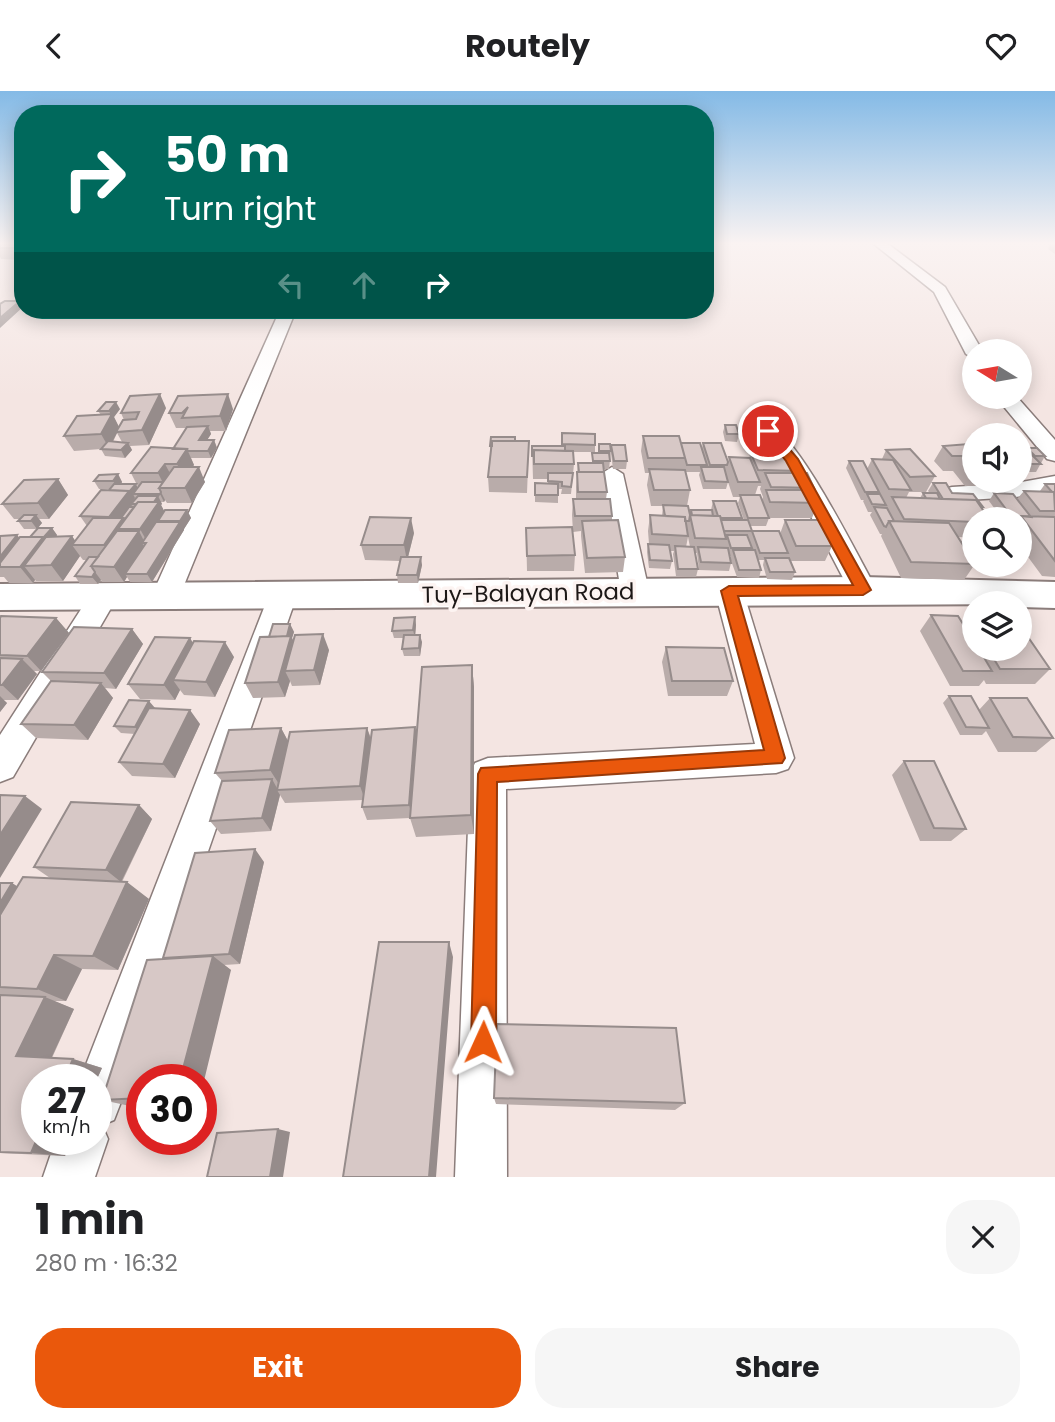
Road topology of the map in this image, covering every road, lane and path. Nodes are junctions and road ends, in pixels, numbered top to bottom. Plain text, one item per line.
1 (943, 295) edge
2 (284, 319) edge
3 (967, 339) edge
4 (1016, 409) edge
5 (768, 431) dead end
6 (1055, 454) edge
7 (612, 474) dead end
8 (1055, 484) edge
9 (952, 494) edge
10 (863, 590) junction
11 (635, 591) junction
12 (729, 591) junction
13 (166, 595) junction
14 (283, 595) junction
15 (1055, 595) edge
16 (104, 596) junction
17 (0, 597) edge
18 (0, 766) edge
19 (110, 1064) edge
20 (77, 1155) edge
21 (69, 1177) edge
22 (481, 1177) edge

1 - 3 street
2 - 13 street
4 - 6 street
5 - 10 street
7 - 11 street
8 - 9 street
10 - 12 main road, Tuy-Balayan Road
10 - 15 main road, Tuy-Balayan Road
11 - 12 main road, Tuy-Balayan Road
11 - 14 main road, Tuy-Balayan Road
12 - 22 street
13 - 14 main road, Tuy-Balayan Road
13 - 16 main road, Tuy-Balayan Road
14 - 19 street
16 - 17 main road, Tuy-Balayan Road
16 - 18 street
20 - 21 street

